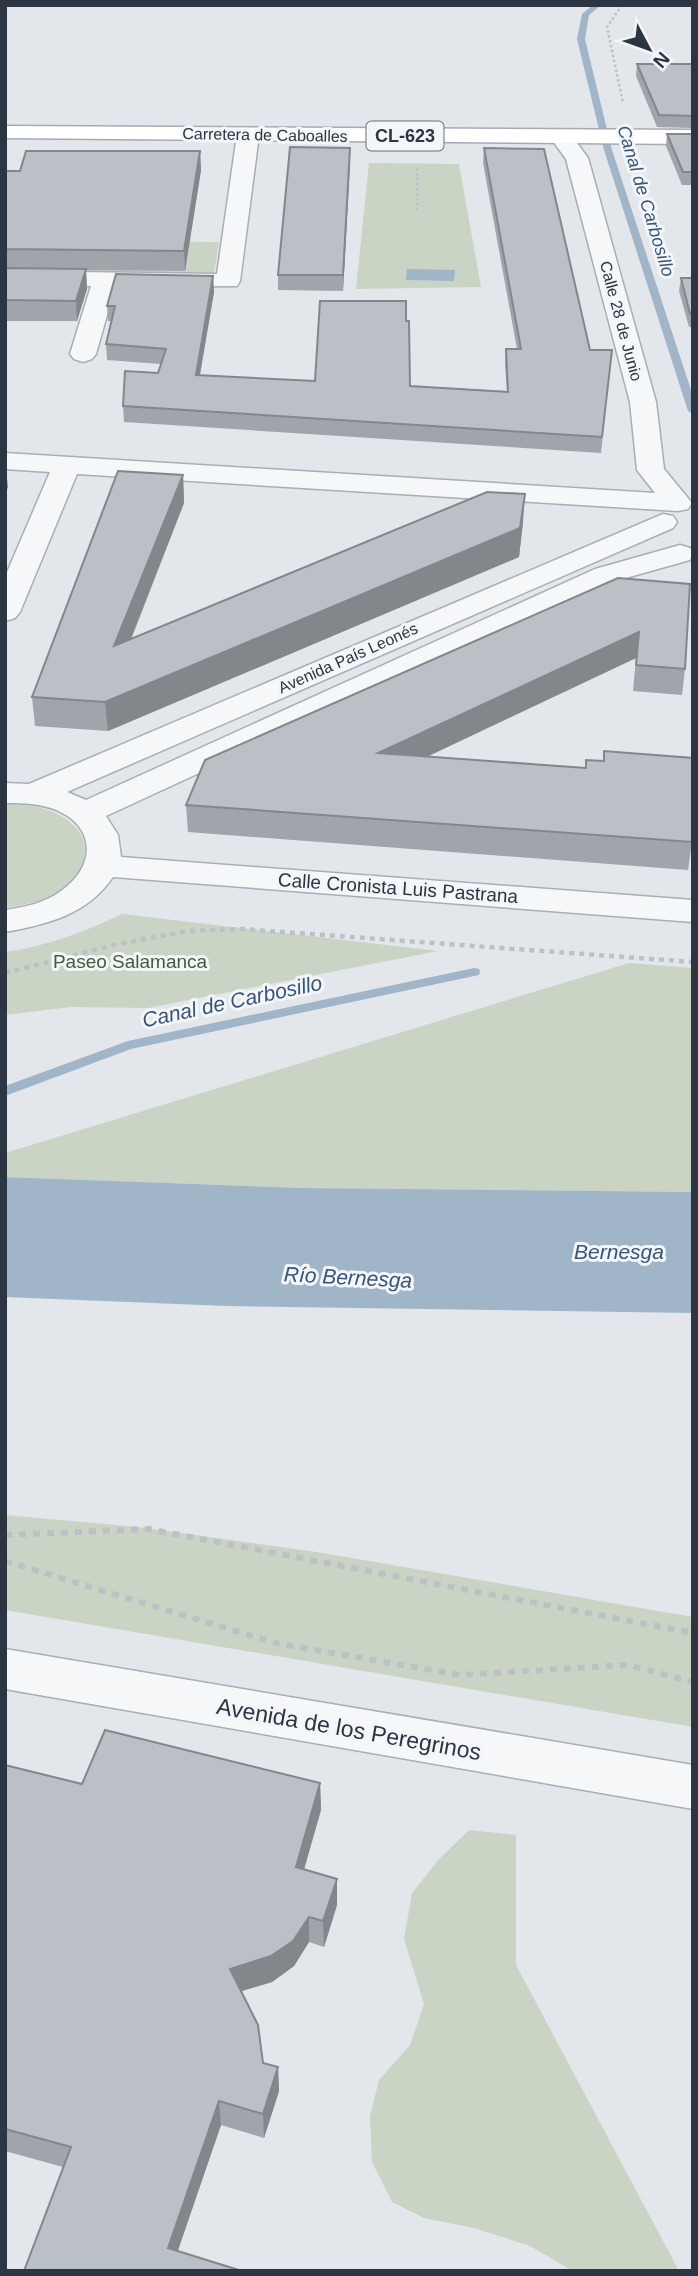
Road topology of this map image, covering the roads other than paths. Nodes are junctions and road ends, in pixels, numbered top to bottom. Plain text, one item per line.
1 (5, 132) edge
2 (248, 135) junction
3 (573, 137) junction
4 (693, 137) edge
5 (5, 278) edge
6 (105, 279) junction
7 (83, 354) dead end
8 (5, 461) edge
9 (67, 465) junction
10 (678, 508) edge
11 (687, 557) edge
12 (5, 612) edge
13 (20, 794) edge
14 (85, 813) junction
15 (104, 866) junction
16 (693, 911) edge
17 (5, 921) edge
18 (5, 1669) edge
19 (693, 1787) edge

1 - 2 main road, Carretera de Caboalles / CL-623
2 - 3 main road, Carretera de Caboalles / CL-623
2 - 6 street
3 - 4 main road, Carretera de Caboalles / CL-623
3 - 10 street, Calle 28 de Junio
5 - 6 street
6 - 7 street
8 - 9 street
9 - 10 street
9 - 12 street
10 - 11 street, Calle 28 de Junio
10 - 13 street, Avenida País Leonés
11 - 14 street, Avenida País Leonés
13 - 14 street
14 - 15 street
15 - 16 street, Calle Cronista Luis Pastrana
15 - 17 street
18 - 19 street, Avenida de los Peregrinos

